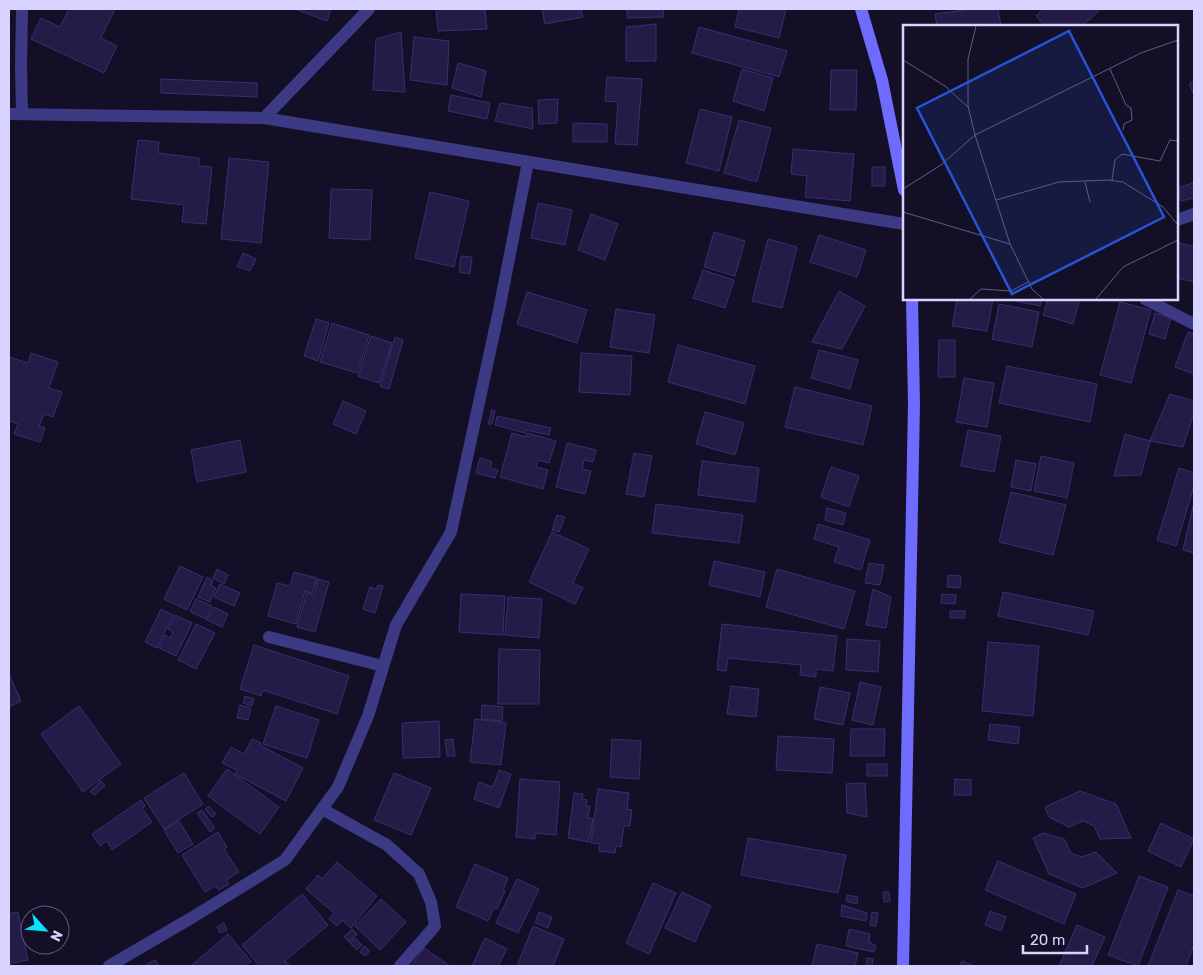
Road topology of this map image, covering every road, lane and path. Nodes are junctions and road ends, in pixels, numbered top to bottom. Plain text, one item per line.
1 (22, 9) edge
2 (369, 9) edge
3 (861, 9) edge
4 (15, 114) edge
5 (264, 118) junction
6 (528, 162) junction
7 (903, 185) edge
8 (1194, 214) edge
9 (1178, 220) edge
10 (903, 224) edge
11 (912, 300) edge
12 (1147, 300) edge
13 (1194, 324) edge
14 (269, 637) dead end
15 (383, 666) junction
16 (322, 809) junction
17 (108, 966) edge
18 (400, 966) edge
19 (903, 966) edge

1 - 4 street
2 - 5 street
3 - 7 main road
4 - 5 street
5 - 6 street
6 - 10 street
6 - 15 street
8 - 9 street
11 - 19 main road
12 - 13 street
14 - 15 street
15 - 16 street
16 - 17 street
16 - 18 street

